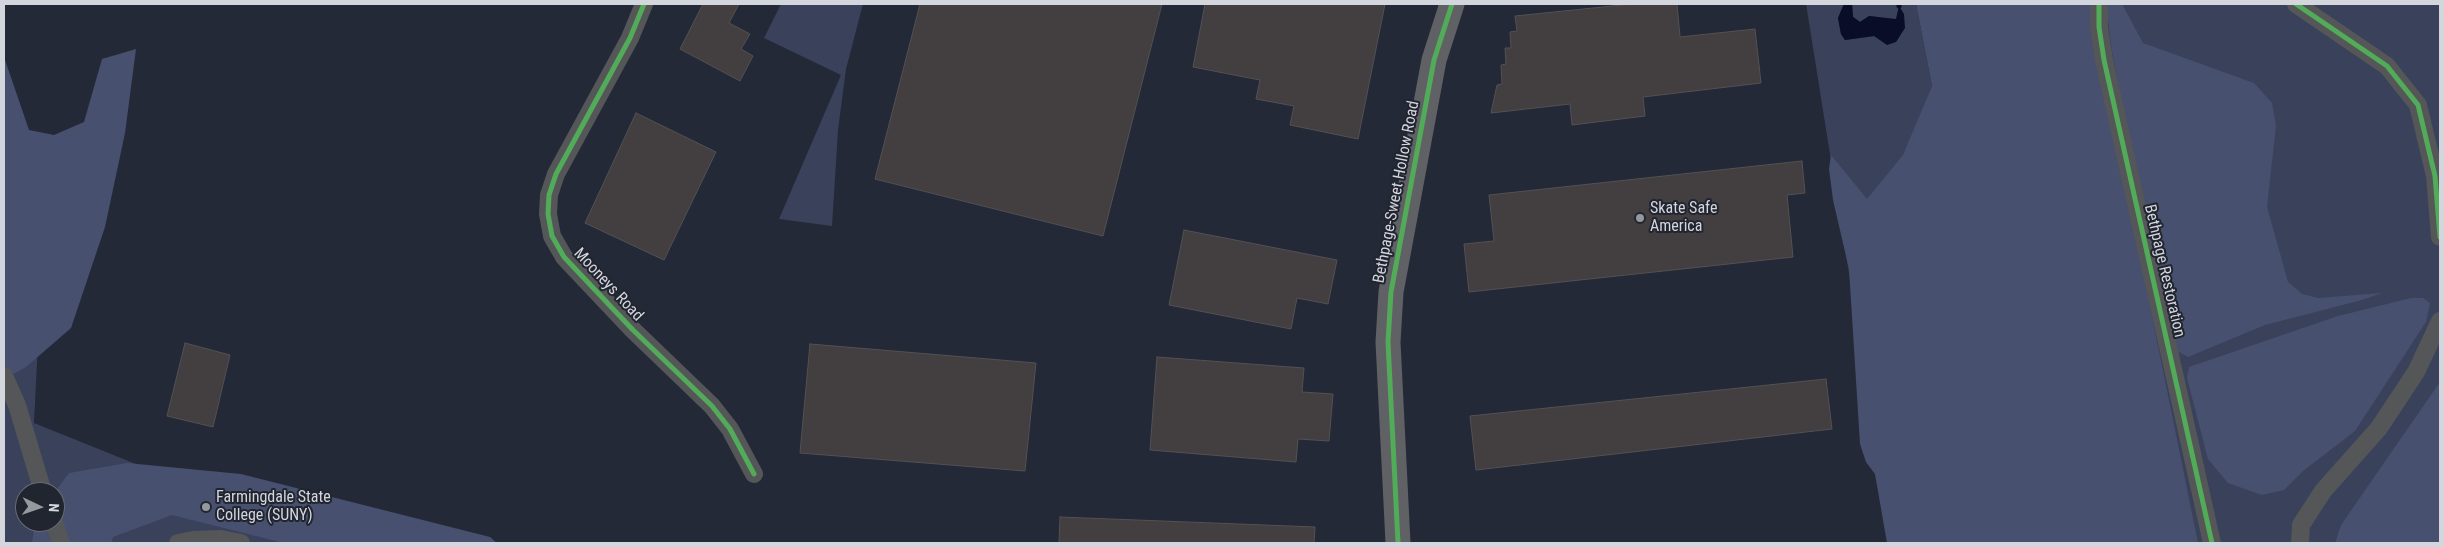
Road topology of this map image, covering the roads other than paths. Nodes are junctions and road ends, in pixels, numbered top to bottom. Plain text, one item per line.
1 (644, 4) edge
2 (1452, 4) edge
3 (2099, 4) edge
4 (2296, 4) edge
5 (2440, 237) edge
6 (2440, 321) edge
7 (4, 376) edge
8 (754, 474) dead end
9 (40, 482) edge
10 (178, 543) edge
11 (241, 543) edge
12 (1398, 543) edge
13 (2212, 543) edge
14 (2300, 543) edge

1 - 8 street, Mooneys Road
2 - 12 main road, Bethpage-Sweet Hollow Road
3 - 13 street, Bethpage Restoration
4 - 5 street
6 - 14 street
7 - 9 street
10 - 11 street

